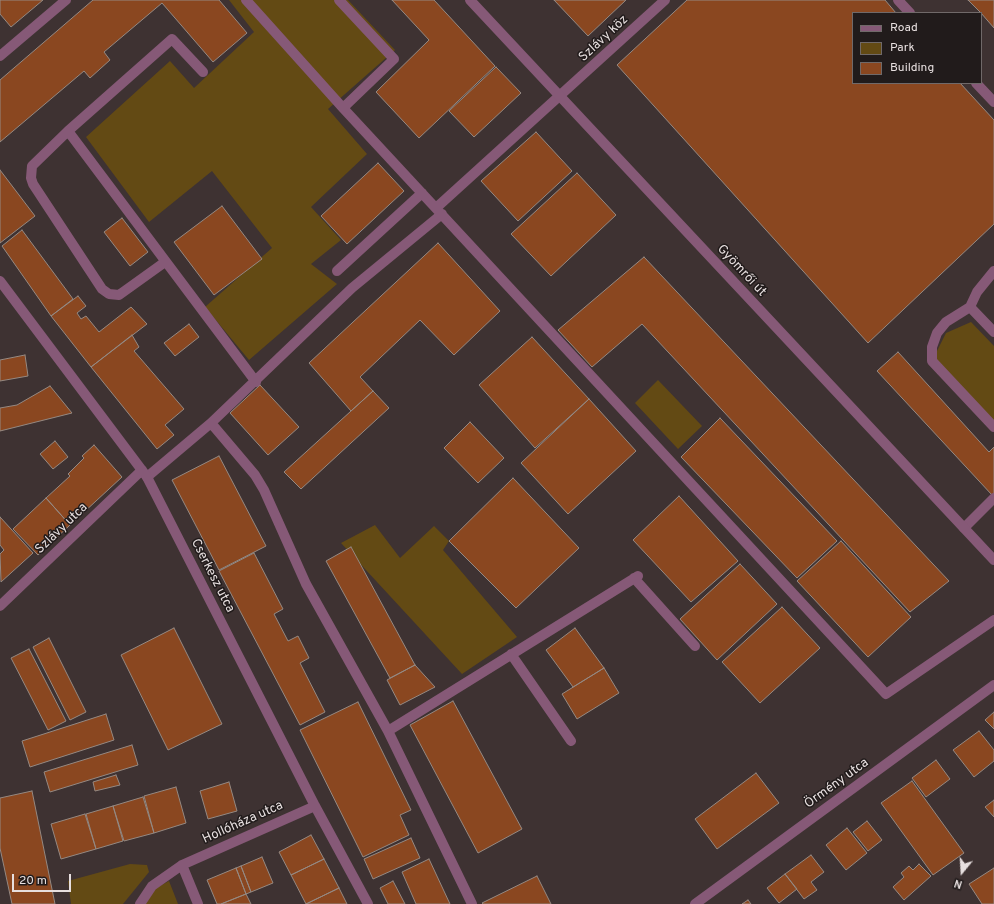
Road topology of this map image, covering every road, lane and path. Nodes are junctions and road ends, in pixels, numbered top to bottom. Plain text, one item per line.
1 (66, 0) edge
2 (246, 0) edge
3 (339, 0) edge
4 (470, 0) edge
5 (666, 0) edge
6 (898, 0) edge
7 (909, 12) edge
8 (0, 56) edge
9 (203, 72) dead end
10 (977, 84) edge
11 (561, 97) junction
12 (994, 102) edge
13 (343, 108) junction
14 (68, 131) junction
15 (422, 193) junction
16 (439, 211) junction
17 (165, 262) junction
18 (337, 271) dead end
19 (994, 271) edge
20 (0, 281) edge
21 (970, 307) junction
22 (994, 332) edge
23 (256, 382) junction
24 (212, 423) junction
25 (994, 427) edge
26 (144, 474) junction
27 (994, 498) edge
28 (964, 528) junction
29 (994, 560) edge
30 (0, 606) edge
31 (994, 620) edge
32 (695, 646) dead end
33 (511, 654) junction
34 (994, 685) edge
35 (388, 731) junction
36 (571, 741) dead end
37 (315, 806) junction
38 (182, 865) junction
39 (140, 904) edge
40 (198, 904) edge
41 (368, 904) edge
42 (472, 904) edge
43 (695, 904) edge

1 - 8 street
2 - 13 street
3 - 13 street
4 - 11 street, Gyömrői út
5 - 11 street, Szlávy köz
6 - 7 street
9 - 14 street
10 - 12 street
11 - 16 street, Szlávy köz
11 - 28 street, Gyömrői út
13 - 15 street
14 - 17 street
14 - 17 street
15 - 16 street
15 - 18 street
16 - 23 street, Szlávy utca
16 - 31 street
17 - 23 street
19 - 21 street
20 - 26 street, Cserkesz utca
21 - 22 street
21 - 25 street
23 - 24 street, Szlávy utca
24 - 26 street, Szlávy utca
24 - 35 street
26 - 30 street, Szlávy utca
26 - 37 street, Cserkesz utca
27 - 28 street
28 - 29 street, Gyömrői út
32 - 33 street
33 - 35 street
33 - 36 street
34 - 43 street, Örmény utca
35 - 42 street
37 - 38 street, Hollóháza utca
37 - 41 street, Cserkesz utca
38 - 39 street, Hollóháza utca
38 - 40 street

